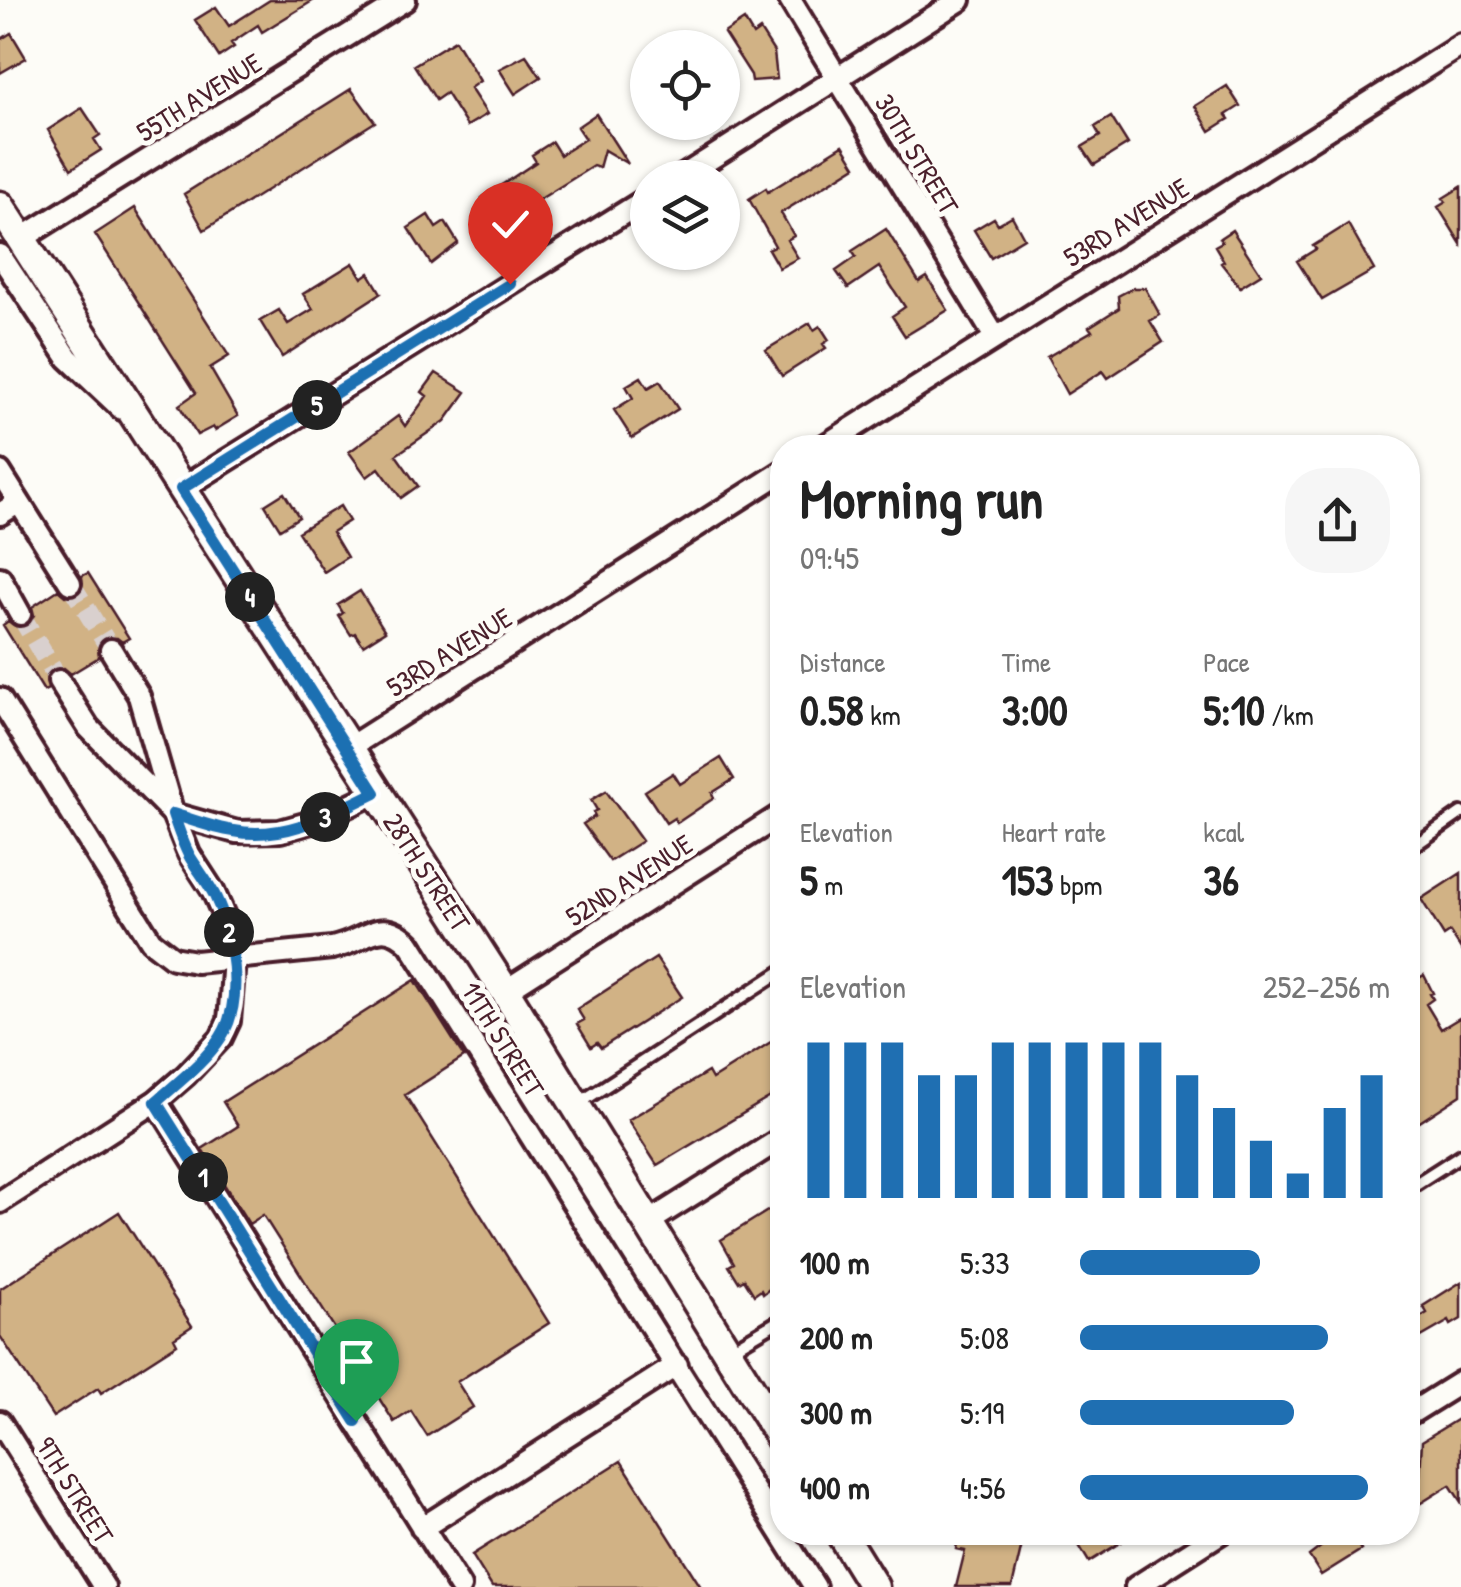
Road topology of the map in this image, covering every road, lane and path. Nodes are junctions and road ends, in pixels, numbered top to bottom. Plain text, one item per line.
1 (405, 0) edge
2 (790, 0) edge
3 (960, 0) edge
4 (1461, 45) edge
5 (840, 78) junction
6 (709, 160) edge
7 (0, 206) edge
8 (630, 209) edge
9 (10, 247) edge
10 (995, 336) junction
11 (841, 435) edge
12 (0, 472) edge
13 (770, 480) edge
14 (181, 489) junction
15 (18, 502) junction
16 (0, 514) edge
17 (0, 578) edge
18 (70, 584) tunnel mouth
19 (20, 614) tunnel mouth
20 (111, 650) tunnel mouth
21 (59, 682) tunnel mouth
22 (0, 699) edge
23 (347, 749) junction
24 (375, 793) junction
25 (173, 814) junction
26 (1461, 814) edge
27 (770, 822) edge
28 (1420, 842) edge
29 (234, 960) junction
30 (770, 979) edge
31 (505, 991) junction
32 (156, 1102) junction
33 (575, 1106) junction
34 (770, 1146) edge
35 (1461, 1155) edge
36 (1420, 1181) edge
37 (0, 1202) edge
38 (647, 1223) junction
39 (770, 1326) edge
40 (727, 1352) junction
41 (677, 1365) junction
42 (1461, 1382) edge
43 (1420, 1408) edge
44 (770, 1421) edge
45 (0, 1422) edge
46 (770, 1515) edge
47 (422, 1528) junction
48 (789, 1545) edge
49 (848, 1545) edge
50 (1202, 1545) edge
51 (104, 1587) edge
52 (460, 1587) edge
53 (815, 1587) edge
54 (874, 1587) edge
55 (1136, 1587) edge

1 - 9 street, 55TH AVENUE
2 - 5 street, 30TH STREET
3 - 5 street
4 - 10 street, 53RD AVENUE
5 - 6 street
5 - 10 street, 30TH STREET
7 - 9 main road, 28TH STREET
8 - 14 street
9 - 14 main road, 28TH STREET
10 - 11 street, 53RD AVENUE
12 - 15 street
13 - 23 street, 53RD AVENUE
14 - 23 main road, 28TH STREET
15 - 16 street
15 - 18 street
17 - 19 street
20 - 25 street
21 - 25 street
22 - 29 street, 11TH STREET
23 - 24 main road, 28TH STREET
24 - 25 street
24 - 31 main road, 28TH STREET
25 - 29 street
26 - 28 lane
27 - 31 street, 52ND AVENUE
29 - 32 street
29 - 41 street, 11TH STREET
30 - 33 lane
31 - 33 main road, 28TH STREET
32 - 37 street
32 - 47 street
33 - 38 main road, 28TH STREET
34 - 38 street
35 - 36 lane
38 - 40 main road, 28TH STREET
39 - 40 lane
40 - 44 main road, 28TH STREET
41 - 46 street, 11TH STREET
41 - 47 street
42 - 43 street
45 - 51 street, 9TH STREET
47 - 52 street
48 - 53 street, 11TH STREET
49 - 54 main road
50 - 55 street

